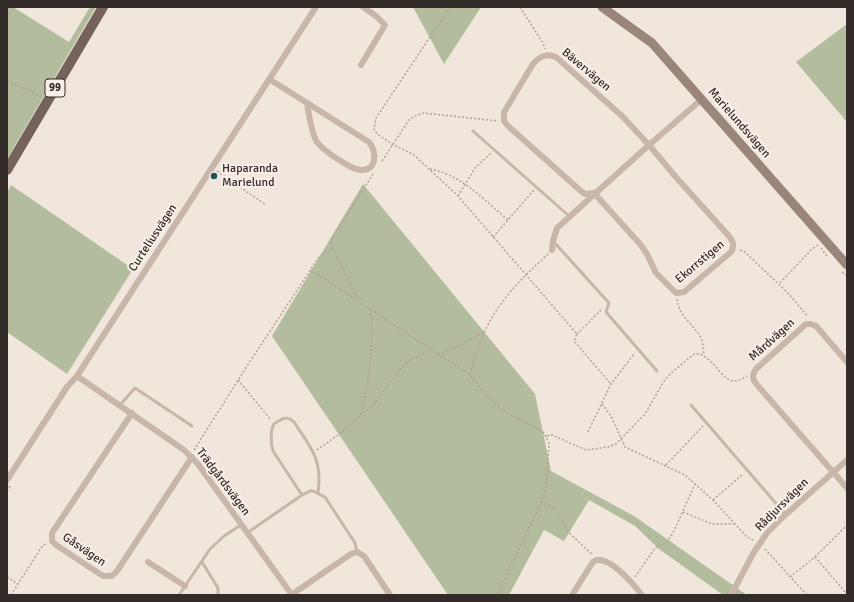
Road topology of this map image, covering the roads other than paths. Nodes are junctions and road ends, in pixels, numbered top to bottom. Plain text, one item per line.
1 (103, 7) edge
2 (316, 7) edge
3 (362, 7) edge
4 (602, 7) edge
5 (361, 65) dead end
6 (269, 79) junction
7 (702, 99) junction
8 (307, 103) junction
9 (473, 131) dead end
10 (649, 145) junction
11 (7, 170) edge
12 (594, 193) junction
13 (569, 216) junction
14 (553, 240) junction
15 (552, 250) road end
16 (847, 265) edge
17 (847, 362) edge
18 (657, 371) dead end
19 (77, 376) junction
20 (120, 405) junction
21 (691, 405) dead end
22 (132, 413) junction
23 (192, 426) dead end
24 (192, 457) junction
25 (847, 460) edge
26 (833, 472) junction
27 (7, 480) edge
28 (847, 488) edge
29 (318, 493) junction
30 (302, 494) junction
31 (786, 515) junction
32 (241, 525) junction
33 (247, 533) junction
34 (357, 552) junction
35 (148, 562) dead end
36 (202, 562) junction
37 (185, 586) junction
38 (179, 595) edge
39 (218, 595) edge
40 (291, 595) edge
41 (390, 595) edge
42 (572, 595) edge
43 (642, 595) edge
44 (731, 595) edge

1 - 11 main road, 99
2 - 6 street, Curteliusvägen
3 - 5 street
4 - 7 street, Marielundsvägen
6 - 8 street
6 - 19 street, Curteliusvägen
7 - 10 street
7 - 16 street, Marielundsvägen
8 - 8 street
9 - 13 lane
10 - 12 street
10 - 12 street, Bävervägen
10 - 12 street, Ekorrstigen
12 - 13 street
13 - 14 street
14 - 15 street
14 - 18 lane
17 - 26 street, Mårdvägen
19 - 20 street, Trädgårdsvägen
19 - 27 street, Curteliusvägen
20 - 22 street, Trädgårdsvägen
20 - 23 lane
21 - 31 lane
22 - 24 street, Trädgårdsvägen
22 - 24 street, Gåsvägen
24 - 32 street, Trädgårdsvägen
25 - 26 street, Rådjursvägen
26 - 28 street, Mårdvägen
26 - 31 street, Rådjursvägen
29 - 30 lane
29 - 30 lane
29 - 34 lane
30 - 33 lane
31 - 44 street, Rådjursvägen
32 - 33 street, Trädgårdsvägen
32 - 36 lane
33 - 40 street, Trädgårdsvägen
34 - 40 street, Trädgårdsvägen
34 - 41 street
35 - 37 street
36 - 37 lane
36 - 39 lane
37 - 38 lane
42 - 43 street

